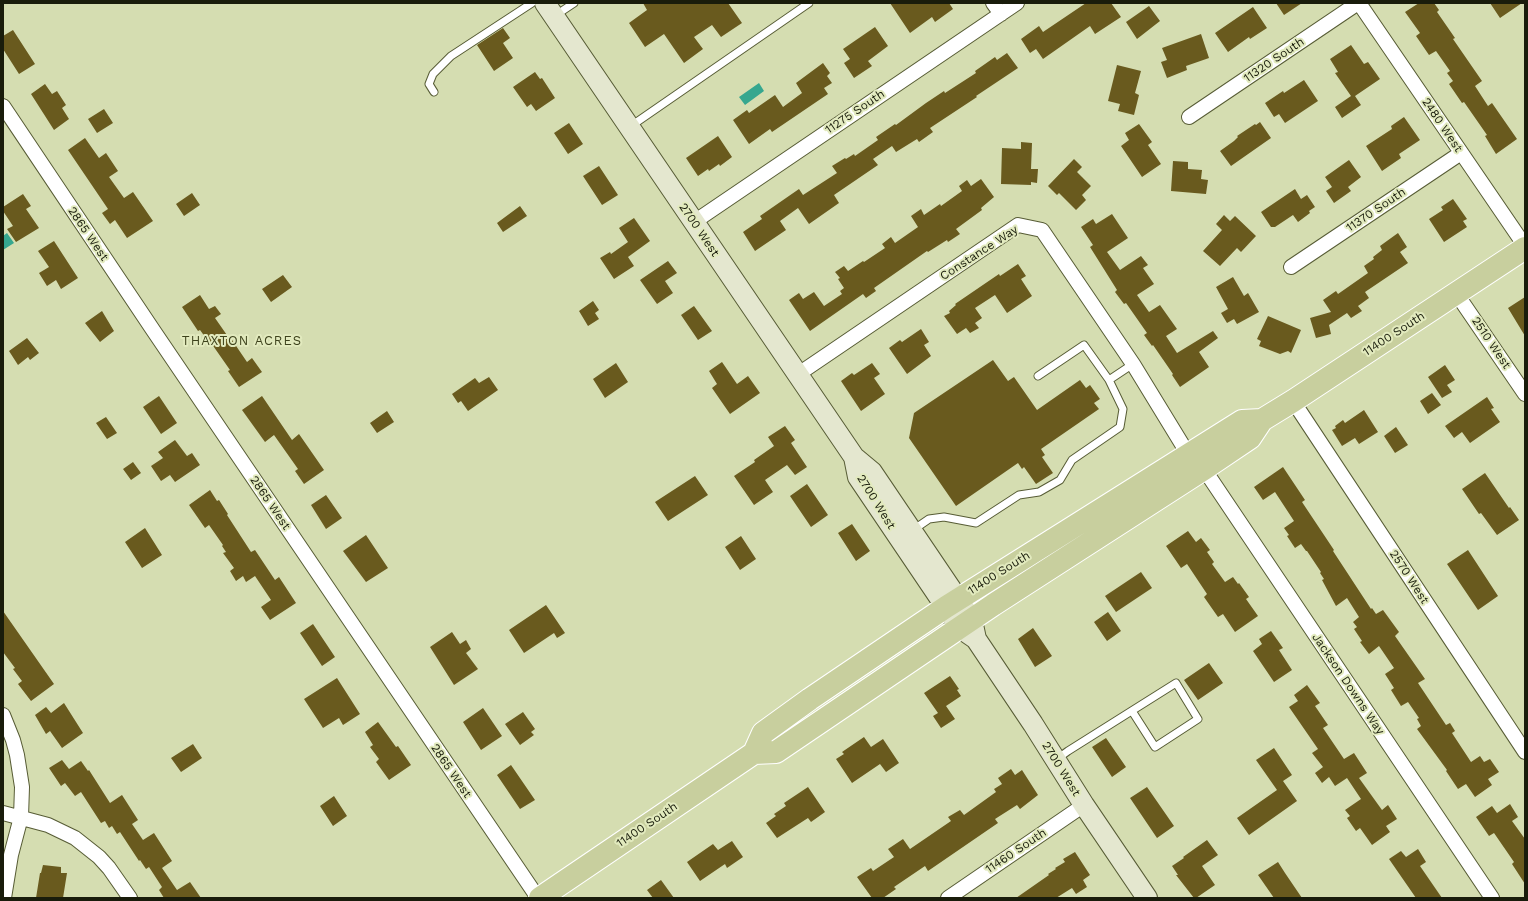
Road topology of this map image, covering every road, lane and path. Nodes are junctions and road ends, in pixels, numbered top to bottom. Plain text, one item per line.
1 (532, 3) edge
2 (574, 3) edge
3 (809, 3) edge
4 (1017, 3) edge
5 (1358, 3) edge
6 (997, 9) edge
7 (549, 10) edge
8 (434, 92) dead end
9 (3, 106) edge
10 (1189, 117) dead end
11 (629, 128) junction
12 (1461, 153) junction
13 (694, 222) junction
14 (1525, 247) edge
15 (1291, 268) dead end
16 (1456, 293) junction
17 (1133, 364) junction
18 (797, 375) junction
19 (1038, 376) dead end
20 (1109, 380) junction
21 (1525, 394) edge
22 (1293, 401) junction
23 (1262, 420) junction
24 (1188, 454) junction
25 (854, 457) junction
26 (1204, 469) junction
27 (911, 531) junction
28 (952, 603) junction
29 (969, 629) junction
30 (1132, 711) junction
31 (3, 715) edge
32 (1525, 752) edge
33 (754, 753) junction
34 (1055, 760) junction
35 (1084, 805) junction
36 (3, 813) edge
37 (20, 817) junction
38 (4, 898) edge
39 (130, 898) edge
40 (539, 898) edge
41 (948, 898) edge
42 (1147, 898) edge
43 (1492, 898) edge

1 - 8 lane
2 - 7 lane
3 - 11 lane
4 - 6 street, 11275 South
5 - 10 street, 11320 South
5 - 12 street, 2480 West
6 - 13 street, 11275 South
7 - 11 main road, 2700 West
9 - 40 street, 2865 West
11 - 13 main road, 2700 West
12 - 14 street, 2480 West
12 - 15 street, 11370 South
13 - 18 main road, 2700 West
14 - 16 main road, 11400 South
16 - 21 street, 2510 West
16 - 22 main road, 11400 South
17 - 18 street, Constance Way
17 - 20 lane
17 - 24 street, Constance Way
18 - 25 main road, 2700 West
19 - 20 lane
20 - 27 lane
22 - 23 main road, 11400 South
22 - 32 street, 2570 West
23 - 24 main road, 11400 South
23 - 26 main road, 11400 South
24 - 28 main road, 11400 South
25 - 27 main road, 2700 West
25 - 28 main road, 2700 West
26 - 29 main road, 11400 South
26 - 43 street, Jackson Downs Way
27 - 28 main road, 2700 West
28 - 29 main road, 2700 West
28 - 33 main road, 11400 South
29 - 33 main road, 11400 South
29 - 34 main road, 2700 West
30 - 30 lane
30 - 34 lane
31 - 37 street
33 - 40 main road, 11400 South
34 - 35 main road, 2700 West
35 - 41 street, 11460 South
35 - 42 main road, 2700 West
36 - 37 street
37 - 38 street
37 - 39 street

